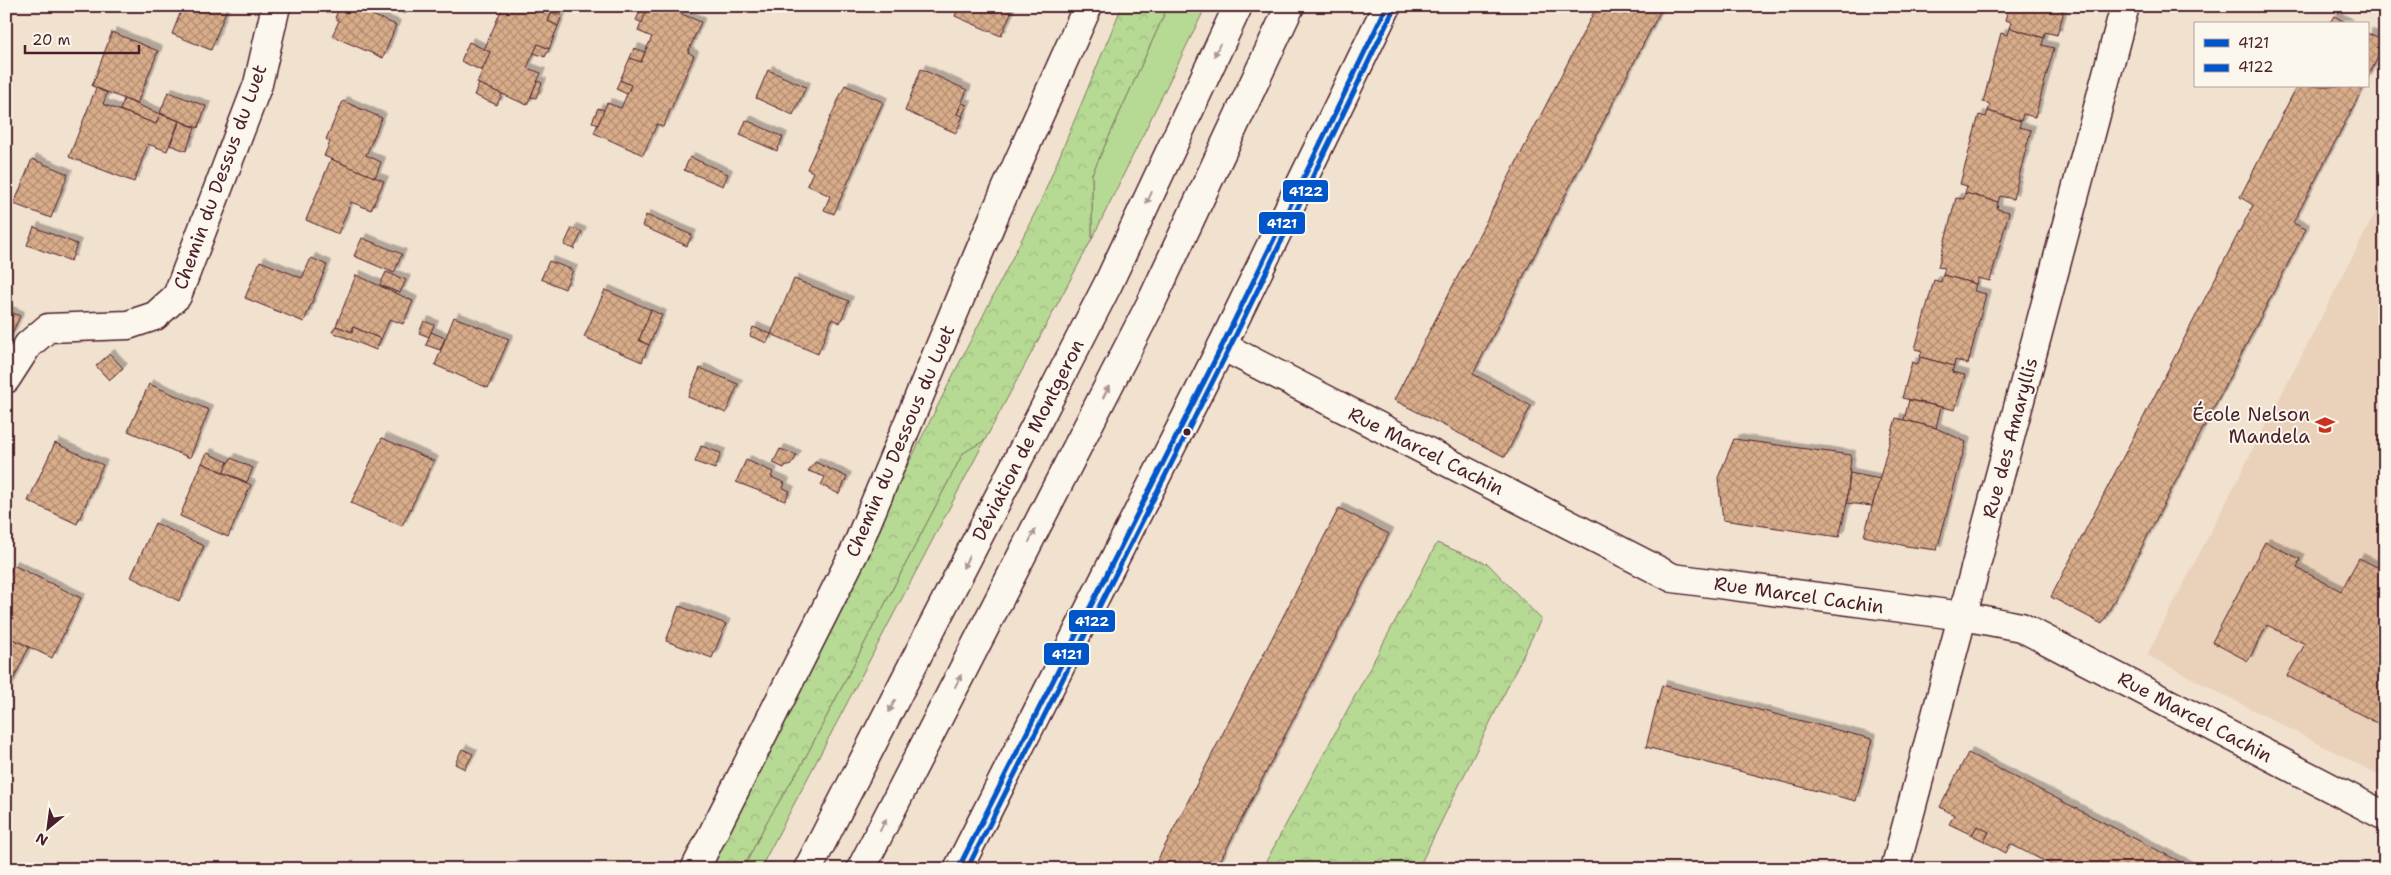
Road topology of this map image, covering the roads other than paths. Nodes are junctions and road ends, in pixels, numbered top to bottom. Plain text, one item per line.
1 (276, 6) edge
2 (1088, 6) edge
3 (1238, 6) edge
4 (1290, 6) edge
5 (1387, 6) edge
6 (2125, 6) edge
7 (1222, 346) junction
8 (6, 379) edge
9 (1963, 616) junction
10 (2385, 816) edge
11 (695, 869) edge
12 (808, 869) edge
13 (861, 869) edge
14 (958, 869) edge
15 (1895, 869) edge

1 - 8 street, Chemin du Dessus du Luet
2 - 11 street, Chemin du Dessous du Luet
3 -> 12 street, Déviation de Montgeron
13 -> 4 street
5 - 7 street
6 - 9 street, Rue des Amaryllis
7 - 9 street, Rue Marcel Cachin
7 - 14 street
9 - 10 street, Rue Marcel Cachin
9 - 15 street, Rue des Amaryllis

